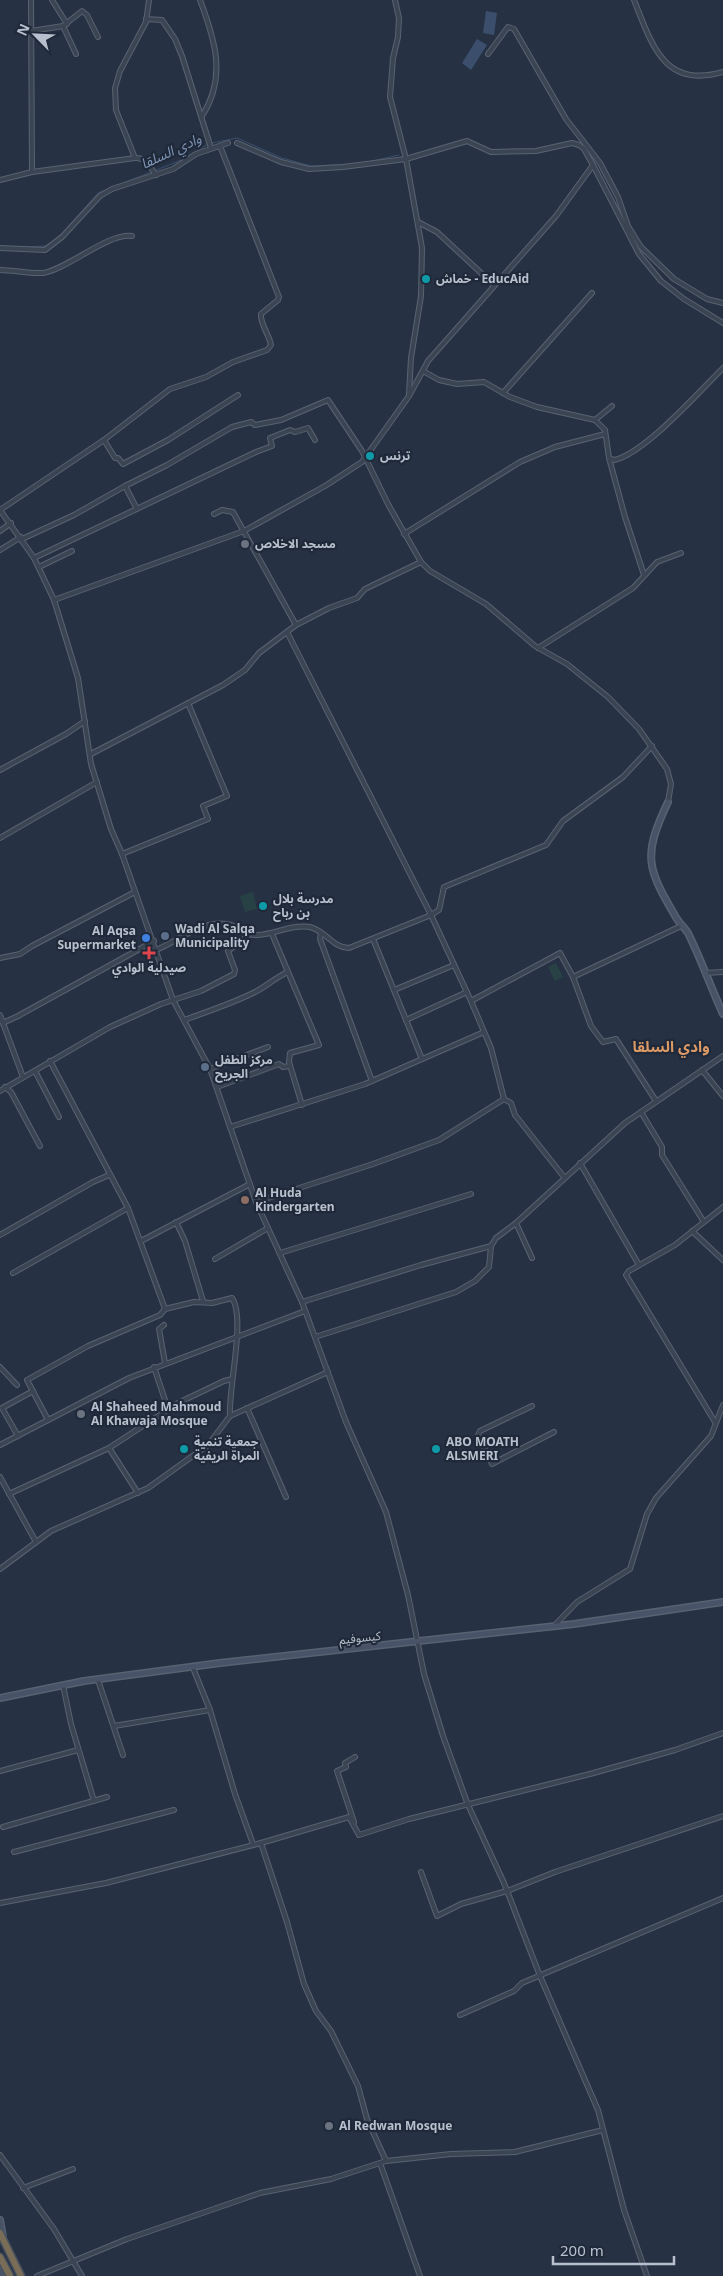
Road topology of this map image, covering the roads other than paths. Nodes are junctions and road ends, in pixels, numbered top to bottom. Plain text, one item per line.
1 (31, 0) edge
2 (52, 0) edge
3 (149, 0) edge
4 (200, 0) edge
5 (395, 0) edge
6 (634, 0) edge
7 (146, 19) junction
8 (65, 25) junction
9 (31, 31) junction
10 (98, 37) dead end
11 (76, 54) dead end
12 (488, 54) dead end
13 (723, 72) edge
14 (202, 117) junction
15 (228, 143) dead end
16 (237, 143) dead end
17 (220, 146) junction
18 (211, 148) junction
19 (135, 158) junction
20 (406, 159) junction
21 (593, 165) junction
22 (32, 172) junction
23 (156, 175) junction
24 (0, 180) edge
25 (418, 222) junction
26 (132, 236) dead end
27 (0, 248) edge
28 (0, 270) edge
29 (494, 285) junction
30 (592, 293) dead end
31 (723, 303) edge
32 (723, 322) edge
33 (723, 368) edge
34 (423, 370) junction
35 (503, 393) junction
36 (238, 395) dead end
37 (409, 396) junction
38 (612, 406) dead end
39 (595, 420) junction
40 (606, 434) junction
41 (104, 440) junction
42 (316, 440) dead end
43 (365, 458) junction
44 (609, 458) junction
45 (124, 486) junction
46 (137, 509) junction
47 (0, 510) edge
48 (214, 514) dead end
49 (10, 523) junction
50 (0, 531) edge
51 (244, 531) junction
52 (404, 534) junction
53 (22, 538) junction
54 (0, 550) edge
55 (72, 551) dead end
56 (681, 553) dead end
57 (34, 558) junction
58 (421, 562) junction
59 (39, 567) junction
60 (644, 575) junction
61 (54, 600) junction
62 (296, 625) junction
63 (287, 632) junction
64 (538, 648) junction
65 (188, 703) junction
66 (85, 721) junction
67 (652, 746) junction
68 (91, 754) junction
69 (0, 770) edge
70 (97, 782) junction
71 (668, 802) joint
72 (0, 838) edge
73 (122, 854) junction
74 (135, 892) junction
75 (431, 915) junction
76 (682, 926) junction
77 (321, 933) junction
78 (272, 934) junction
79 (249, 936) junction
80 (373, 939) junction
81 (154, 941) junction
82 (156, 950) junction
83 (0, 958) edge
84 (454, 965) junction
85 (288, 972) junction
86 (723, 972) edge
87 (705, 973) junction
88 (573, 977) junction
89 (394, 990) junction
90 (467, 992) junction
91 (173, 1000) junction
92 (471, 1001) junction
93 (723, 1014) edge
94 (0, 1015) edge
95 (184, 1020) junction
96 (406, 1020) junction
97 (1, 1021) edge
98 (484, 1032) junction
99 (268, 1047) dead end
100 (723, 1056) edge
101 (422, 1059) junction
102 (50, 1060) junction
103 (290, 1066) junction
104 (210, 1069) junction
105 (702, 1070) junction
106 (35, 1071) junction
107 (23, 1077) junction
108 (372, 1081) junction
109 (5, 1087) junction
110 (217, 1087) junction
111 (0, 1091) edge
112 (723, 1096) edge
113 (504, 1100) junction
114 (656, 1101) junction
115 (302, 1105) junction
116 (641, 1112) junction
117 (59, 1117) dead end
118 (230, 1127) junction
119 (40, 1146) dead end
120 (580, 1163) junction
121 (109, 1174) junction
122 (564, 1178) junction
123 (250, 1184) junction
124 (471, 1194) dead end
125 (256, 1202) junction
126 (723, 1207) edge
127 (128, 1208) junction
128 (176, 1222) junction
129 (704, 1222) junction
130 (516, 1223) junction
131 (268, 1228) junction
132 (692, 1231) junction
133 (0, 1235) edge
134 (141, 1241) junction
135 (491, 1246) junction
136 (280, 1253) junction
137 (532, 1258) dead end
138 (215, 1259) dead end
139 (723, 1260) edge
140 (639, 1265) junction
141 (14, 1273) dead end
142 (203, 1301) junction
143 (302, 1302) junction
144 (165, 1309) junction
145 (305, 1311) junction
146 (164, 1325) dead end
147 (236, 1337) junction
148 (315, 1337) junction
149 (165, 1363) junction
150 (0, 1367) edge
151 (154, 1367) junction
152 (328, 1372) junction
153 (232, 1380) junction
154 (17, 1385) dead end
155 (34, 1391) junction
156 (723, 1405) edge
157 (532, 1406) dead end
158 (248, 1408) junction
159 (168, 1409) junction
160 (230, 1416) junction
161 (48, 1420) junction
162 (715, 1422) junction
163 (554, 1432) dead end
164 (18, 1436) junction
165 (0, 1445) edge
166 (109, 1448) junction
167 (0, 1477) edge
168 (138, 1493) junction
169 (9, 1494) junction
170 (286, 1497) dead end
171 (36, 1542) junction
172 (0, 1569) edge
173 (723, 1602) edge
174 (555, 1625) junction
175 (417, 1640) junction
176 (193, 1668) junction
177 (98, 1680) junction
178 (63, 1685) junction
179 (0, 1698) edge
180 (210, 1710) junction
181 (114, 1726) junction
182 (723, 1733) edge
183 (78, 1750) junction
184 (123, 1755) dead end
185 (355, 1758) dead end
186 (0, 1771) edge
187 (107, 1797) dead end
188 (94, 1801) junction
189 (468, 1804) junction
190 (174, 1810) dead end
191 (723, 1816) edge
192 (3, 1827) dead end
193 (355, 1827) junction
194 (261, 1843) junction
195 (253, 1844) junction
196 (14, 1852) dead end
197 (421, 1872) dead end
198 (507, 1891) junction
199 (723, 1898) edge
200 (0, 1903) edge
201 (540, 1976) junction
202 (460, 2015) dead end
203 (603, 2130) junction
204 (0, 2155) edge
205 (386, 2161) junction
206 (380, 2163) junction
207 (73, 2169) dead end
208 (23, 2188) junction
209 (0, 2220) edge
210 (1, 2235) edge
211 (0, 2257) edge
212 (74, 2261) junction
213 (0, 2271) edge
214 (21, 2275) edge
215 (2, 2276) edge
216 (10, 2276) edge
217 (37, 2276) edge
218 (82, 2276) edge
219 (420, 2276) edge
220 (647, 2276) edge

1 - 9 street
2 - 8 street
3 - 7 street
4 - 14 street
5 - 20 street
6 - 13 street
7 - 14 street
7 - 19 street
8 - 9 street
8 - 10 street
8 - 11 street
9 - 22 street
12 - 31 street
14 - 18 street
15 - 17 street
16 - 20 street
17 - 18 street
17 - 41 street
18 - 23 street
19 - 22 street
19 - 23 street
20 - 21 street
20 - 25 street
21 - 29 street
21 - 32 street
22 - 24 street
23 - 27 street
25 - 29 street
25 - 37 street
26 - 28 street
29 - 34 street
30 - 35 street
33 - 44 street
34 - 35 street
34 - 37 street
35 - 39 street
36 - 41 street
37 - 43 street
38 - 39 street
39 - 40 street
40 - 44 street
40 - 52 street
41 - 47 street
42 - 46 street
43 - 45 street
43 - 51 street
43 - 52 street
44 - 60 street
45 - 46 street
45 - 53 street
46 - 57 street
47 - 49 street
48 - 51 street
49 - 50 street
49 - 53 street
51 - 61 street
51 - 62 street
52 - 58 street
53 - 54 street
53 - 57 street
55 - 59 street
56 - 60 street
57 - 59 street
58 - 62 street
58 - 64 street
59 - 61 street
60 - 64 street
61 - 66 street
62 - 63 street
63 - 65 street
63 - 75 street
64 - 67 street
65 - 68 street
65 - 73 street
66 - 68 street
66 - 69 street
67 - 71 street
67 - 75 street
68 - 70 street
70 - 72 street
70 - 73 street
71 - 76 street
73 - 74 street
74 - 81 street
74 - 83 street
75 - 80 street
75 - 84 street
76 - 87 street
76 - 88 street
77 - 78 street
77 - 80 street
77 - 108 street
78 - 79 street
78 - 85 street
79 - 82 street
79 - 91 street
80 - 89 street
81 - 82 street
81 - 97 street
82 - 91 street
84 - 89 street
84 - 90 street
85 - 95 street
85 - 103 street
86 - 87 street
87 - 93 street
88 - 92 street
88 - 114 street
89 - 96 street
90 - 92 street
90 - 96 street
91 - 95 street
91 - 102 street
92 - 98 street
94 - 97 street
95 - 104 street
96 - 101 street
97 - 107 street
98 - 101 street
98 - 113 street
99 - 104 street
100 - 105 street
101 - 108 street
102 - 106 street
102 - 121 street
103 - 110 street
103 - 115 street
104 - 110 street
105 - 112 street
105 - 114 street
106 - 107 street
106 - 117 street
107 - 109 street
108 - 115 street
109 - 111 street
109 - 119 street
110 - 118 street
113 - 122 street
113 - 125 street
114 - 116 street
115 - 118 street
116 - 120 street
116 - 129 street
118 - 123 street
120 - 122 street
120 - 140 street
121 - 127 street
121 - 133 street
122 - 130 street
123 - 125 street
123 - 128 street
124 - 136 street
125 - 131 street
126 - 129 street
127 - 134 street
127 - 141 street
128 - 134 street
128 - 142 street
129 - 132 street
130 - 135 street
130 - 137 street
131 - 136 street
131 - 138 street
132 - 139 street
132 - 140 street
134 - 144 street
135 - 143 street
135 - 148 street
136 - 143 street
140 - 162 street
142 - 144 street
142 - 147 street
143 - 145 street
144 - 155 street
145 - 147 street
145 - 148 street
146 - 149 street
147 - 149 street
147 - 153 street
148 - 152 street
149 - 151 street
150 - 154 street
151 - 159 street
151 - 161 street
152 - 158 street
152 - 175 street
153 - 159 street
153 - 160 street
155 - 161 street
155 - 164 street
156 - 162 street
157 - 163 street
158 - 160 street
158 - 170 street
159 - 166 street
160 - 168 street
161 - 164 street
162 - 174 street
164 - 165 street
166 - 168 street
166 - 169 street
167 - 169 street
168 - 171 street
169 - 171 street
171 - 172 street
173 - 174 street, كيسوفيم
174 - 175 street, كيسوفيم
175 - 176 street, كيسوفيم
175 - 189 street
176 - 177 street, كيسوفيم
176 - 180 street
177 - 178 street, كيسوفيم
177 - 181 street
178 - 179 street, كيسوفيم
178 - 183 street
180 - 181 street
180 - 195 street
181 - 184 street
182 - 189 street
183 - 186 street
183 - 188 street
185 - 193 street
187 - 188 street
188 - 192 street
189 - 193 street
189 - 198 street
190 - 196 street
191 - 198 street
193 - 194 street
194 - 195 street
194 - 205 street
195 - 200 street
197 - 198 street
198 - 201 street
199 - 201 street
201 - 202 street
201 - 203 street
203 - 205 street
203 - 220 street
204 - 208 street
205 - 206 street
206 - 212 street
206 - 219 street
207 - 208 street
208 - 212 street
209 - 210 street
210 - 214 highway
211 - 216 highway
212 - 217 street
212 - 218 street
213 - 215 street

